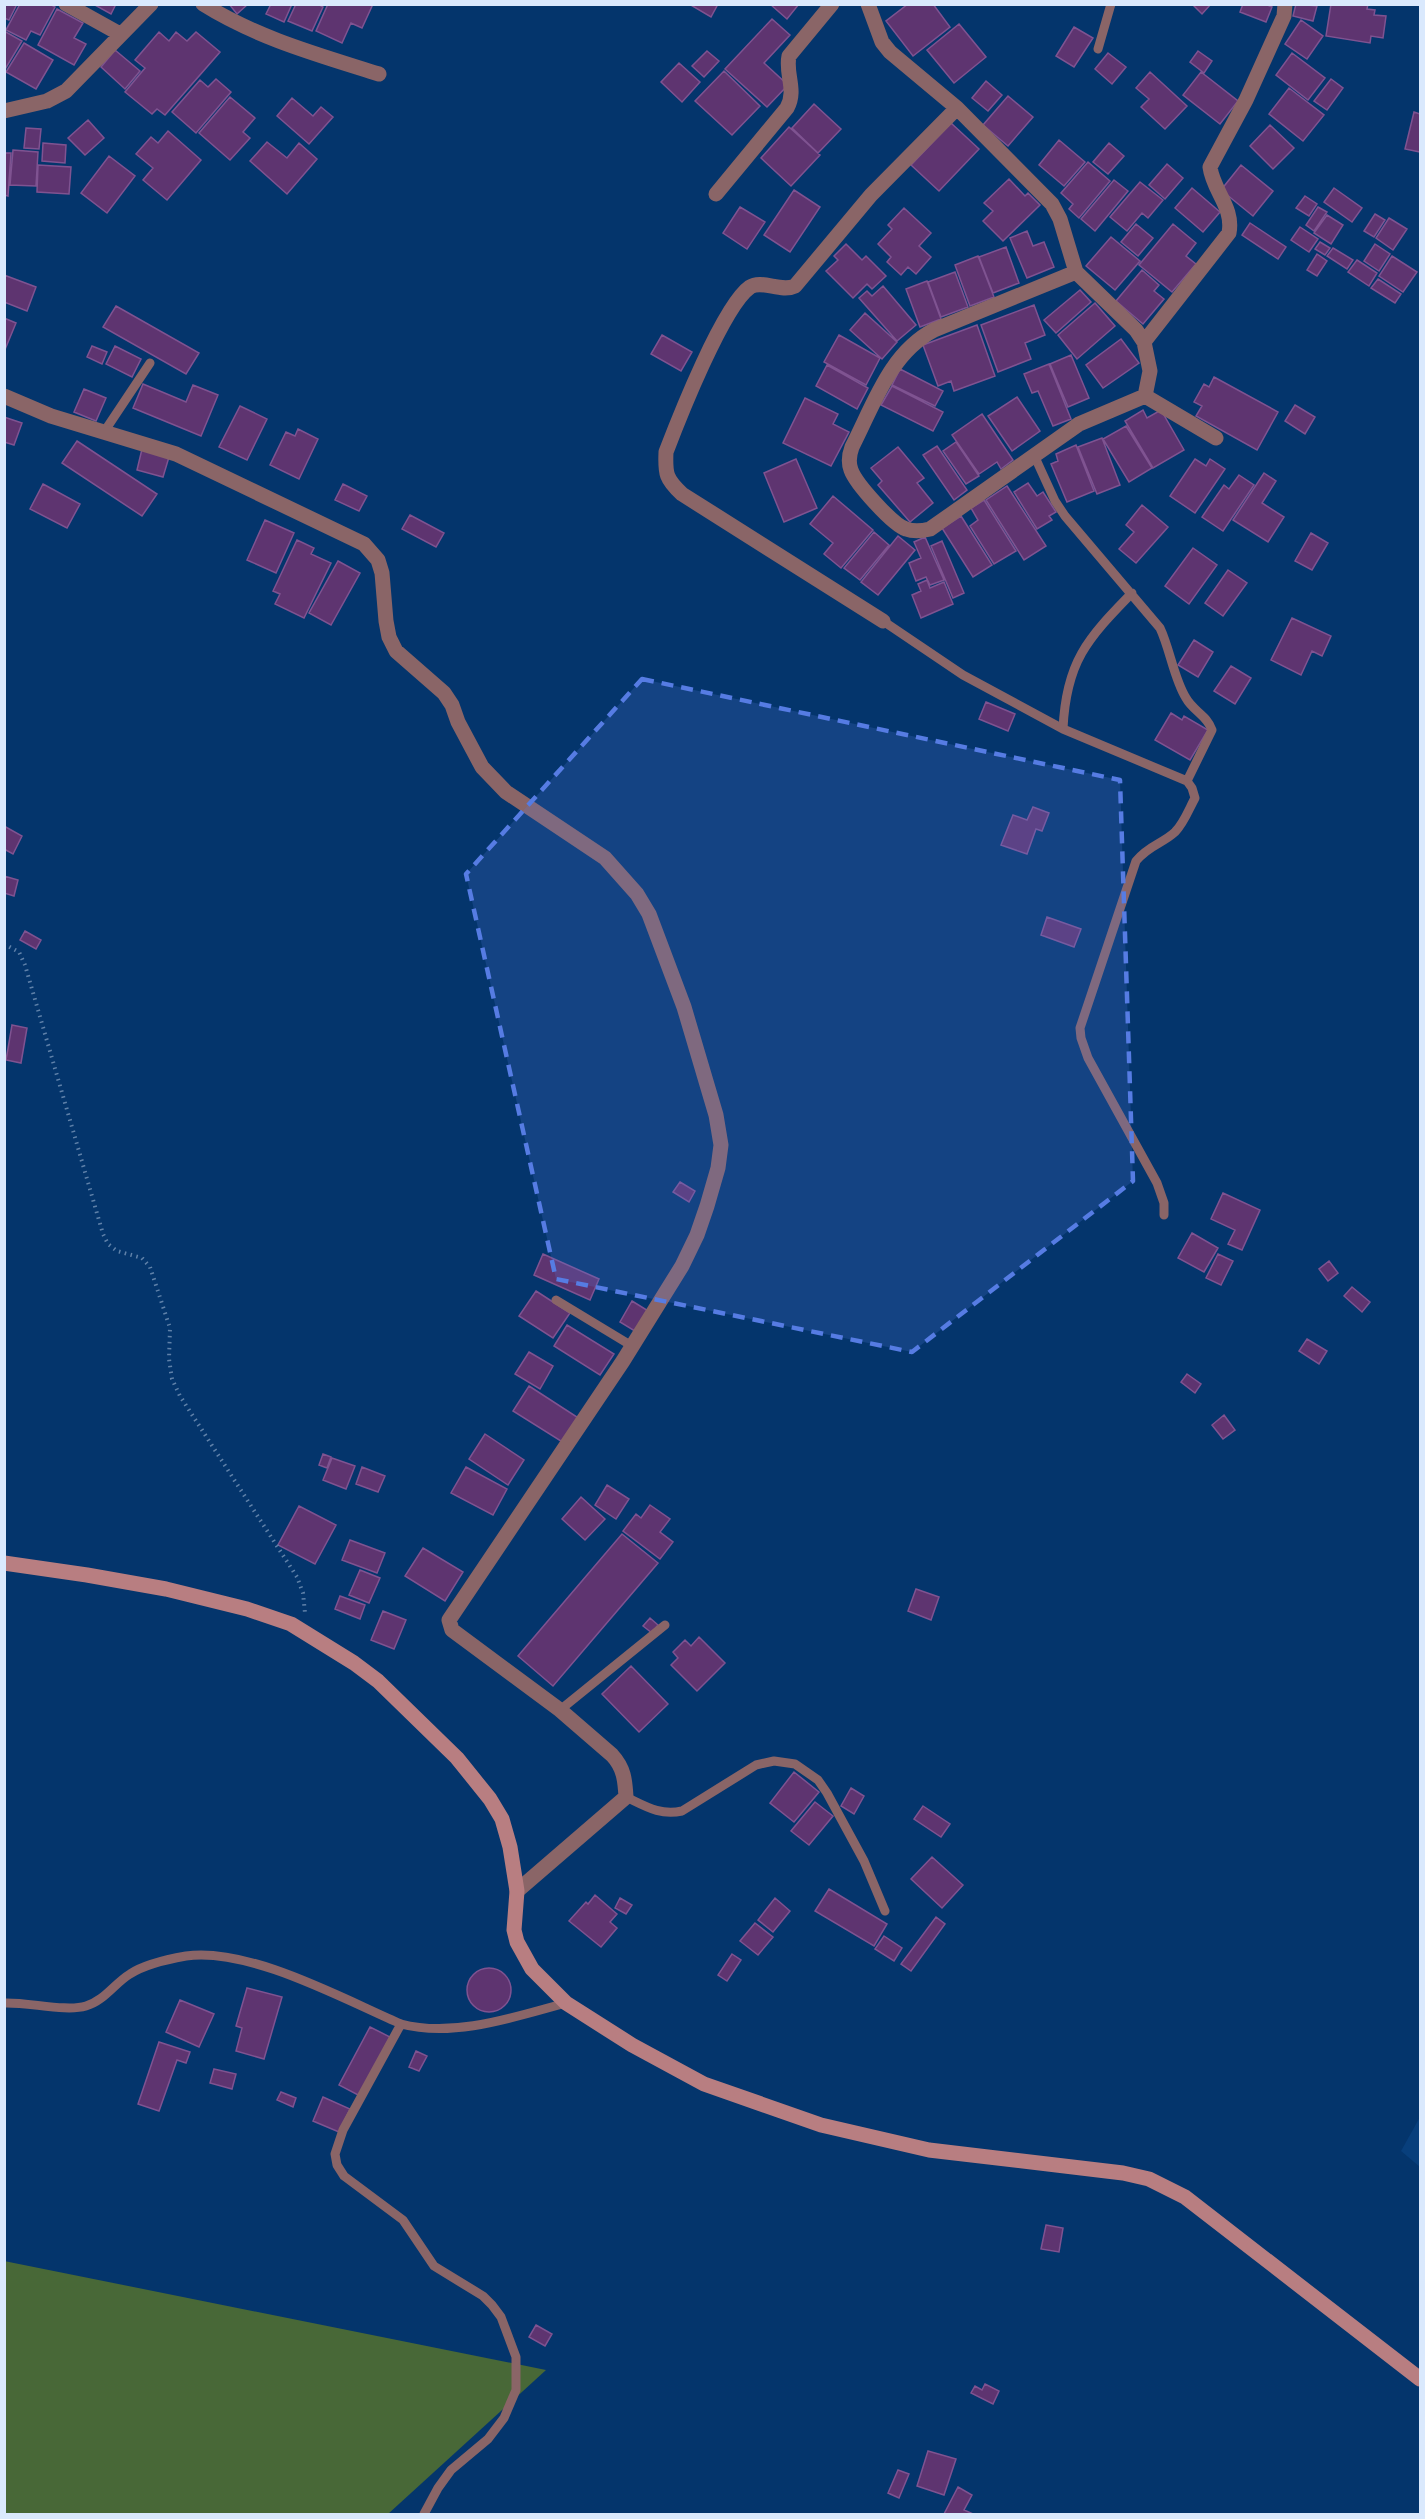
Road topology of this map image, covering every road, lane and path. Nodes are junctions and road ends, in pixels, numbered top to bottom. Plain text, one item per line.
1 (66, 4) edge
2 (151, 4) edge
3 (203, 4) edge
4 (832, 4) edge
5 (868, 4) edge
6 (1111, 4) edge
7 (1285, 4) edge
8 (120, 34) junction
9 (1098, 49) dead end
10 (379, 74) dead end
11 (957, 108) junction
12 (4, 111) edge
13 (716, 194) dead end
14 (1076, 272) junction
15 (1144, 342) junction
16 (150, 363) dead end
17 (4, 396) edge
18 (1144, 396) junction
19 (105, 432) junction
20 (1216, 438) dead end
21 (1034, 454) junction
22 (1132, 593) junction
23 (883, 621) joint
24 (1063, 729) junction
25 (1187, 781) junction
26 (4, 944) edge
27 (1164, 1215) dead end
28 (556, 1300) dead end
29 (632, 1346) junction
30 (4, 1563) edge
31 (665, 1625) dead end
32 (308, 1634) junction
33 (560, 1710) junction
34 (626, 1797) junction
35 (517, 1891) junction
36 (885, 1911) dead end
37 (566, 2002) junction
38 (4, 2003) edge
39 (401, 2024) junction
40 (1420, 2379) edge
41 (424, 2514) edge

1 - 8 street
2 - 8 street
3 - 10 street
4 - 13 street
5 - 11 street
6 - 9 lane
7 - 15 street
8 - 12 street
11 - 14 street
11 - 23 street
14 - 15 street
14 - 21 street
15 - 18 street
16 - 19 lane
17 - 19 street
18 - 20 street
18 - 21 street
19 - 29 street
21 - 22 lane
22 - 24 lane
22 - 25 lane
23 - 24 lane
24 - 25 lane
25 - 27 lane
26 - 32 path
28 - 29 lane
29 - 33 street
30 - 32 street
31 - 33 lane
32 - 35 street
33 - 34 street
34 - 35 street
34 - 36 lane
35 - 37 street
37 - 39 lane
37 - 40 street
38 - 39 lane
39 - 41 lane

